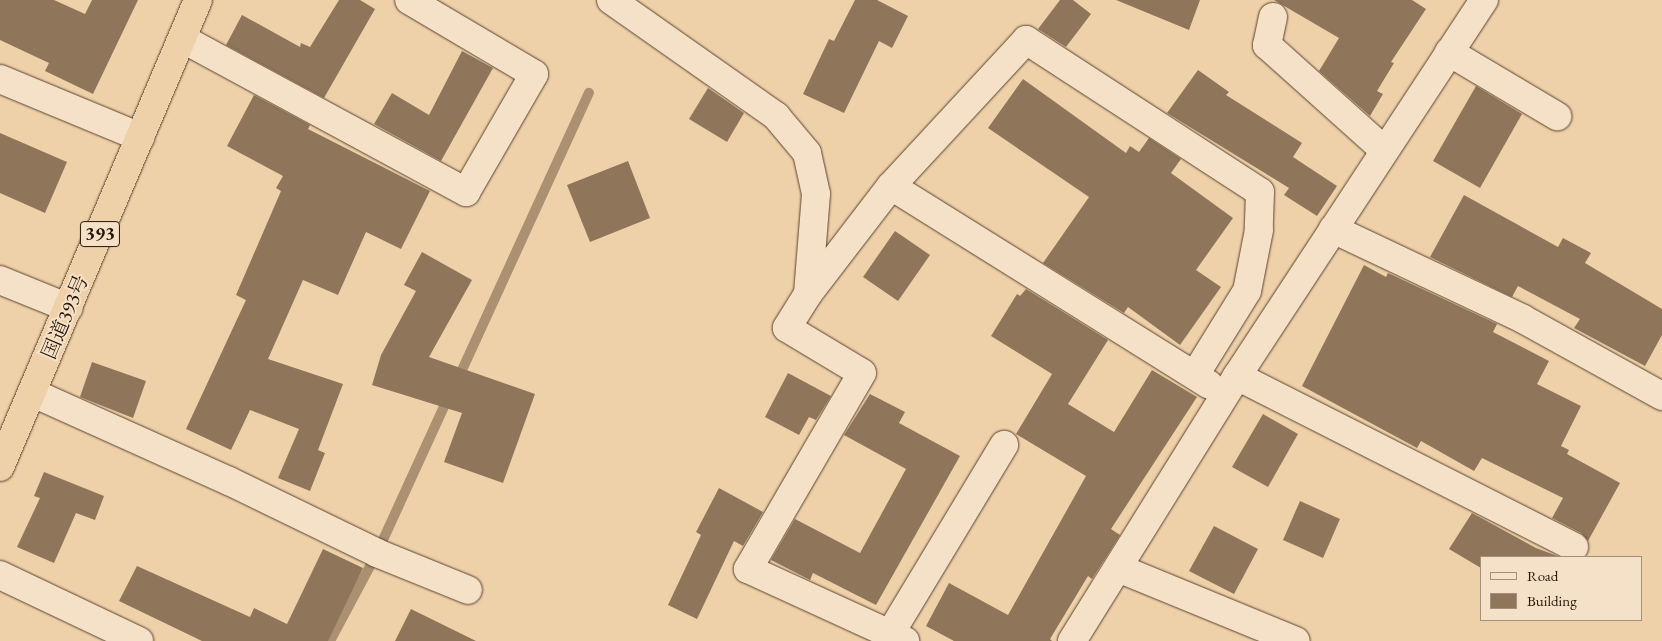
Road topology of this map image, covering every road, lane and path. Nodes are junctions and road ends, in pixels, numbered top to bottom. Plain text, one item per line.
1 (198, 0) edge
2 (409, 0) edge
3 (611, 0) edge
4 (1484, 0) edge
5 (1273, 17) dead end
6 (183, 39) junction
7 (1449, 52) junction
8 (0, 79) edge
9 (1557, 116) dead end
10 (140, 137) junction
11 (1384, 150) junction
12 (891, 186) junction
13 (1333, 229) junction
14 (0, 280) edge
15 (808, 294) junction
16 (69, 308) junction
17 (1195, 374) junction
18 (1231, 386) junction
19 (33, 393) junction
20 (1662, 396) edge
21 (1004, 445) dead end
22 (0, 467) edge
23 (1574, 547) dead end
24 (1118, 568) junction
25 (0, 575) edge
26 (468, 590) dead end
27 (897, 637) edge
28 (139, 641) edge
29 (1072, 641) edge
30 (1296, 641) edge

1 - 6 highway, 国道393号 / 393
2 - 6 street
3 - 15 street
4 - 7 street
5 - 11 street
6 - 10 highway, 国道393号 / 393
7 - 9 street
7 - 11 street
8 - 10 street
10 - 16 highway, 国道393号 / 393
11 - 13 street
12 - 15 street
12 - 17 street
12 - 17 street
13 - 18 street
13 - 20 street
14 - 16 street
15 - 27 street
16 - 19 highway, 国道393号 / 393
17 - 18 street
18 - 23 street
18 - 24 street
19 - 22 highway, 国道393号 / 393
19 - 26 street
21 - 27 street
24 - 29 street
24 - 30 street
25 - 28 street

